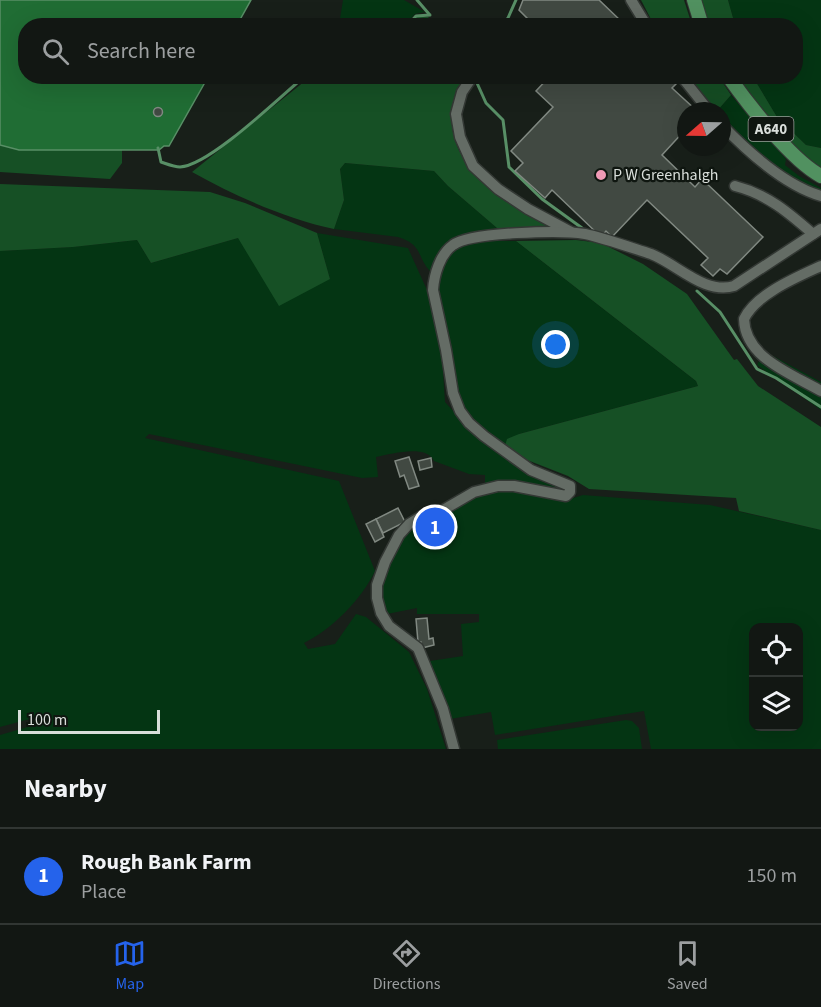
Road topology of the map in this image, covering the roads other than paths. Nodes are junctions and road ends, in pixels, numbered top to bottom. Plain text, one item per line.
1 (631, 0) edge
2 (694, 0) edge
3 (642, 18) edge
4 (700, 18) edge
5 (468, 84) edge
6 (687, 84) edge
7 (734, 84) edge
8 (702, 102) edge
9 (731, 133) edge
10 (821, 176) edge
11 (735, 186) dead end
12 (821, 196) edge
13 (817, 232) edge
14 (574, 234) junction
15 (821, 266) edge
16 (821, 391) edge
17 (454, 749) edge

1 - 3 street
2 - 4 main road
5 - 14 street
6 - 8 street
7 - 10 main road, A640
9 - 12 street
11 - 13 street
13 - 14 street
14 - 17 street
15 - 16 street

